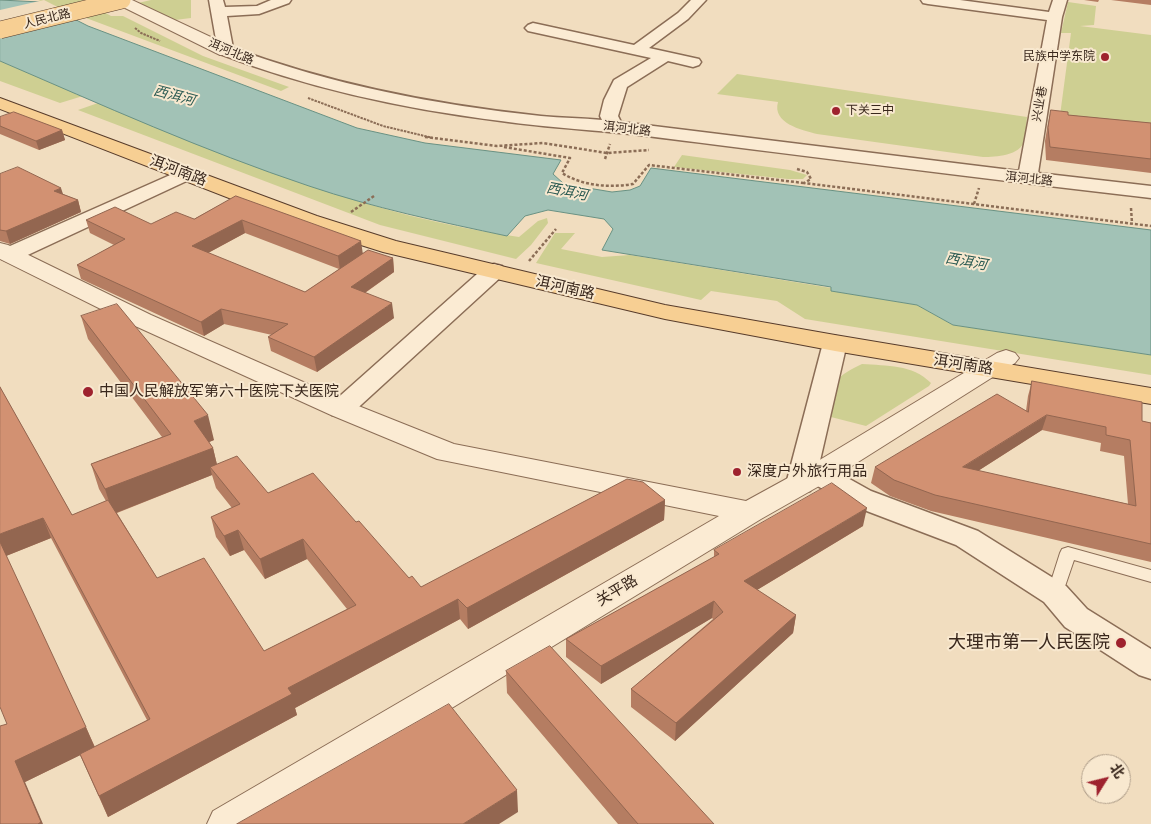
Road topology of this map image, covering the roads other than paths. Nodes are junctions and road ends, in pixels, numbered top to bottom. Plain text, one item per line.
1 (72, 0) edge
2 (121, 0) edge
3 (284, 0) edge
4 (698, 0) edge
5 (928, 0) edge
6 (1060, 0) edge
7 (217, 6) edge
8 (0, 17) edge
9 (1055, 17) junction
10 (533, 28) dead end
11 (0, 30) edge
12 (635, 50) junction
13 (226, 51) junction
14 (664, 57) junction
15 (693, 62) dead end
16 (0, 92) edge
17 (7, 112) edge
18 (615, 127) junction
19 (186, 174) junction
20 (1027, 178) junction
21 (1151, 192) edge
22 (5, 253) edge
23 (494, 271) junction
24 (835, 343) junction
25 (998, 364) junction
26 (1151, 382) edge
27 (1151, 396) edge
28 (341, 409) junction
29 (809, 479) junction
30 (750, 512) junction
31 (1151, 576) edge
32 (1056, 594) junction
33 (1151, 666) edge
34 (227, 824) edge

1 - 8 main road, 人民北路
2 - 11 main road, 人民北路, bridge
2 - 13 street, 洱河北路
3 - 7 street
4 - 12 street
5 - 9 street
6 - 9 street, 兴业巷
7 - 13 street
9 - 20 street, 兴业巷
10 - 12 street
12 - 14 street
13 - 18 street, 洱河北路
14 - 15 street
14 - 18 street
16 - 25 main road, 洱河南路
17 - 19 main road, 洱河南路
18 - 20 street, 洱河北路
19 - 22 street
19 - 23 main road, 洱河南路
20 - 21 street, 洱河北路
22 - 28 street
23 - 24 main road, 洱河南路
23 - 28 street
24 - 25 main road, 洱河南路
24 - 29 street
25 - 26 main road, 洱河南路
25 - 27 main road, 洱河南路
25 - 29 street, 关平路
28 - 30 street
29 - 30 street, 关平路
29 - 32 street
30 - 34 street, 关平路
31 - 32 lane
32 - 33 street

